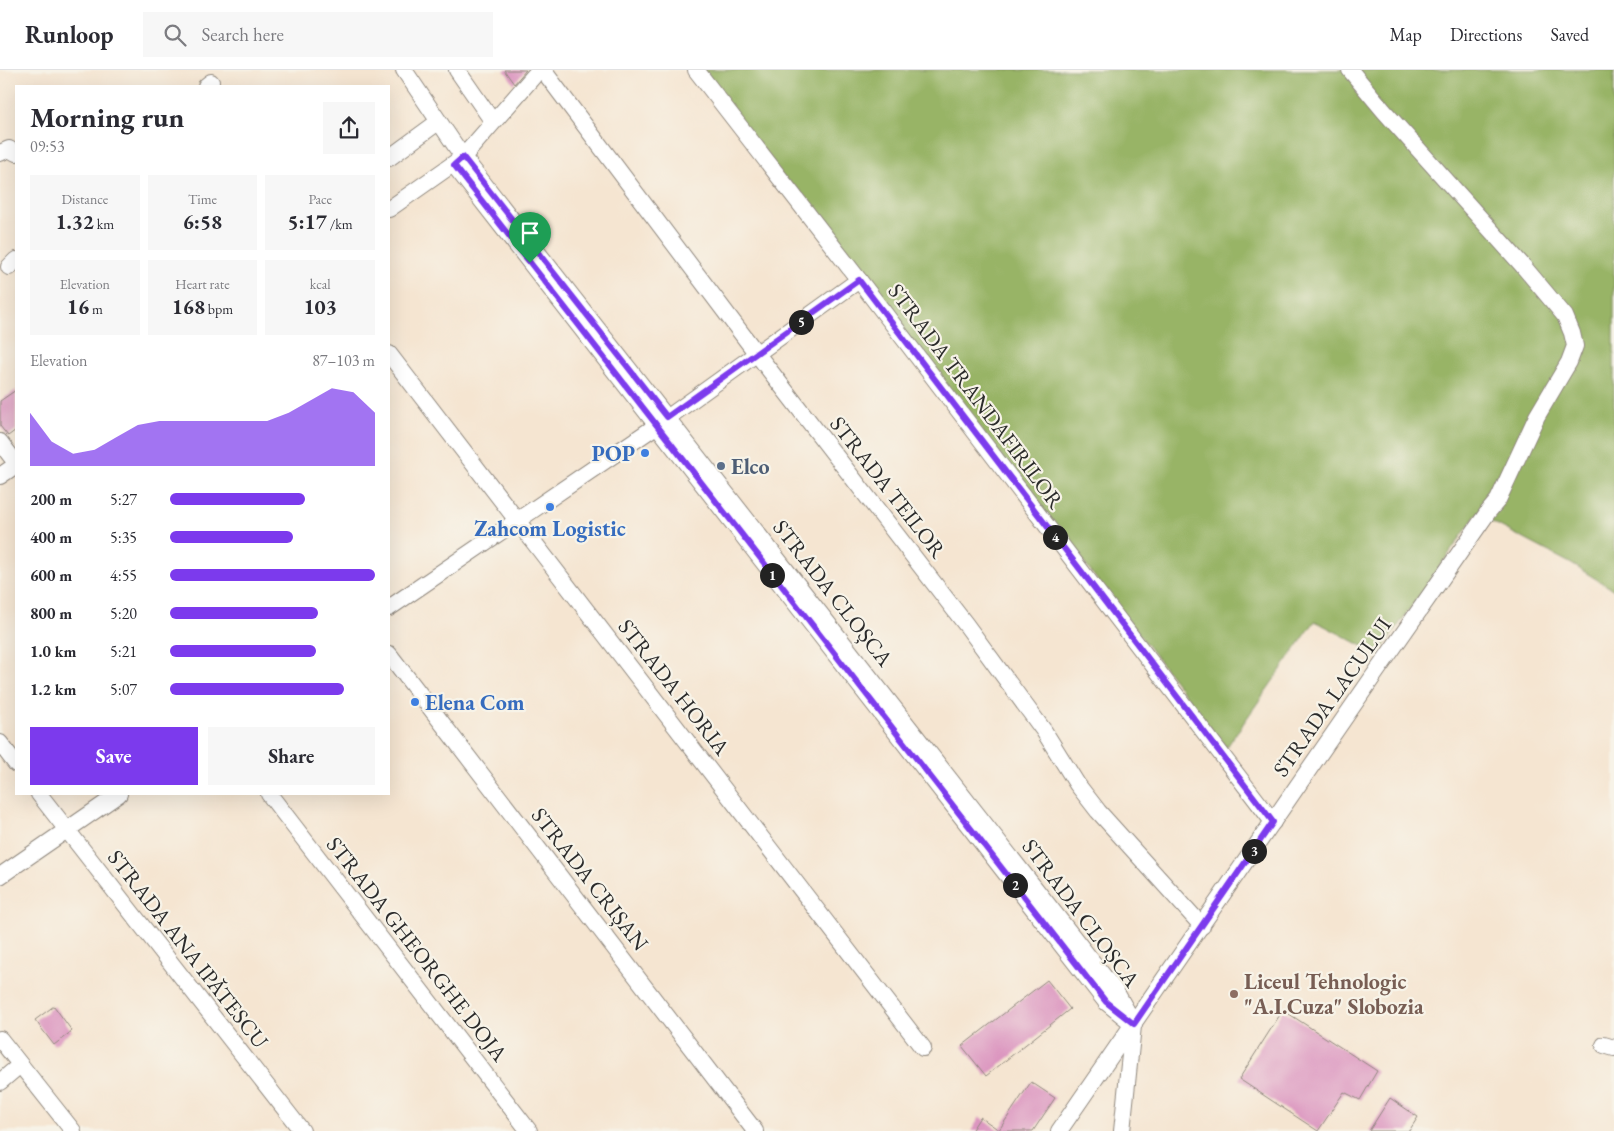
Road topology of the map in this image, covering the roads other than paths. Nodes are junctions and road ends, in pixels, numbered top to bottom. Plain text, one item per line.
1 (404, 70) edge
2 (457, 70) edge
3 (539, 70) edge
4 (543, 70) edge
5 (696, 70) edge
6 (1350, 70) edge
7 (438, 122) junction
8 (493, 122) junction
9 (15, 152) edge
10 (0, 153) edge
11 (390, 157) edge
12 (458, 161) junction
13 (390, 208) edge
14 (859, 280) junction
15 (757, 354) junction
16 (390, 355) edge
17 (662, 422) junction
18 (0, 442) edge
19 (15, 463) edge
20 (15, 465) edge
21 (0, 476) edge
22 (517, 520) junction
23 (390, 607) edge
24 (390, 655) edge
25 (0, 743) edge
26 (15, 763) edge
27 (40, 795) edge
28 (118, 795) edge
29 (270, 795) edge
30 (1273, 822) junction
31 (67, 829) junction
32 (0, 876) edge
33 (1202, 926) junction
34 (1134, 1024) junction
35 (0, 1038) edge
36 (923, 1048) dead end
37 (20, 1065) junction
38 (0, 1082) edge
39 (73, 1131) edge
40 (302, 1131) edge
41 (529, 1131) edge
42 (755, 1131) edge
43 (1059, 1131) edge
44 (1122, 1131) edge

1 - 7 street, STRADA CLOȘCA
2 - 8 street
3 - 8 street
4 - 15 street, STRADA TEILOR
5 - 14 street, STRADA TRANDAFIRILOR
6 - 30 street, STRADA LACULUI
7 - 11 street
7 - 12 street, STRADA CLOȘCA
8 - 12 street
9 - 10 street
12 - 13 street
12 - 17 street, STRADA CLOȘCA
14 - 15 street
14 - 30 street, STRADA TRANDAFIRILOR
15 - 17 street
15 - 33 street, STRADA TEILOR
16 - 22 street, STRADA HORIA
17 - 22 street
17 - 34 street, STRADA CLOȘCA
18 - 19 street
20 - 21 street
22 - 23 street
22 - 36 street, STRADA HORIA
24 - 42 street, STRADA CRIȘAN
25 - 26 street
27 - 31 street, STRADA ANA IPĂTESCU
28 - 31 street
29 - 41 street, STRADA GHEORGHE DOJA
30 - 33 street, STRADA LACULUI
31 - 32 street
31 - 40 street, STRADA ANA IPĂTESCU
33 - 34 street, STRADA LACULUI
34 - 43 street, STRADA LACULUI
34 - 44 street
35 - 37 street
37 - 38 street
37 - 39 street

